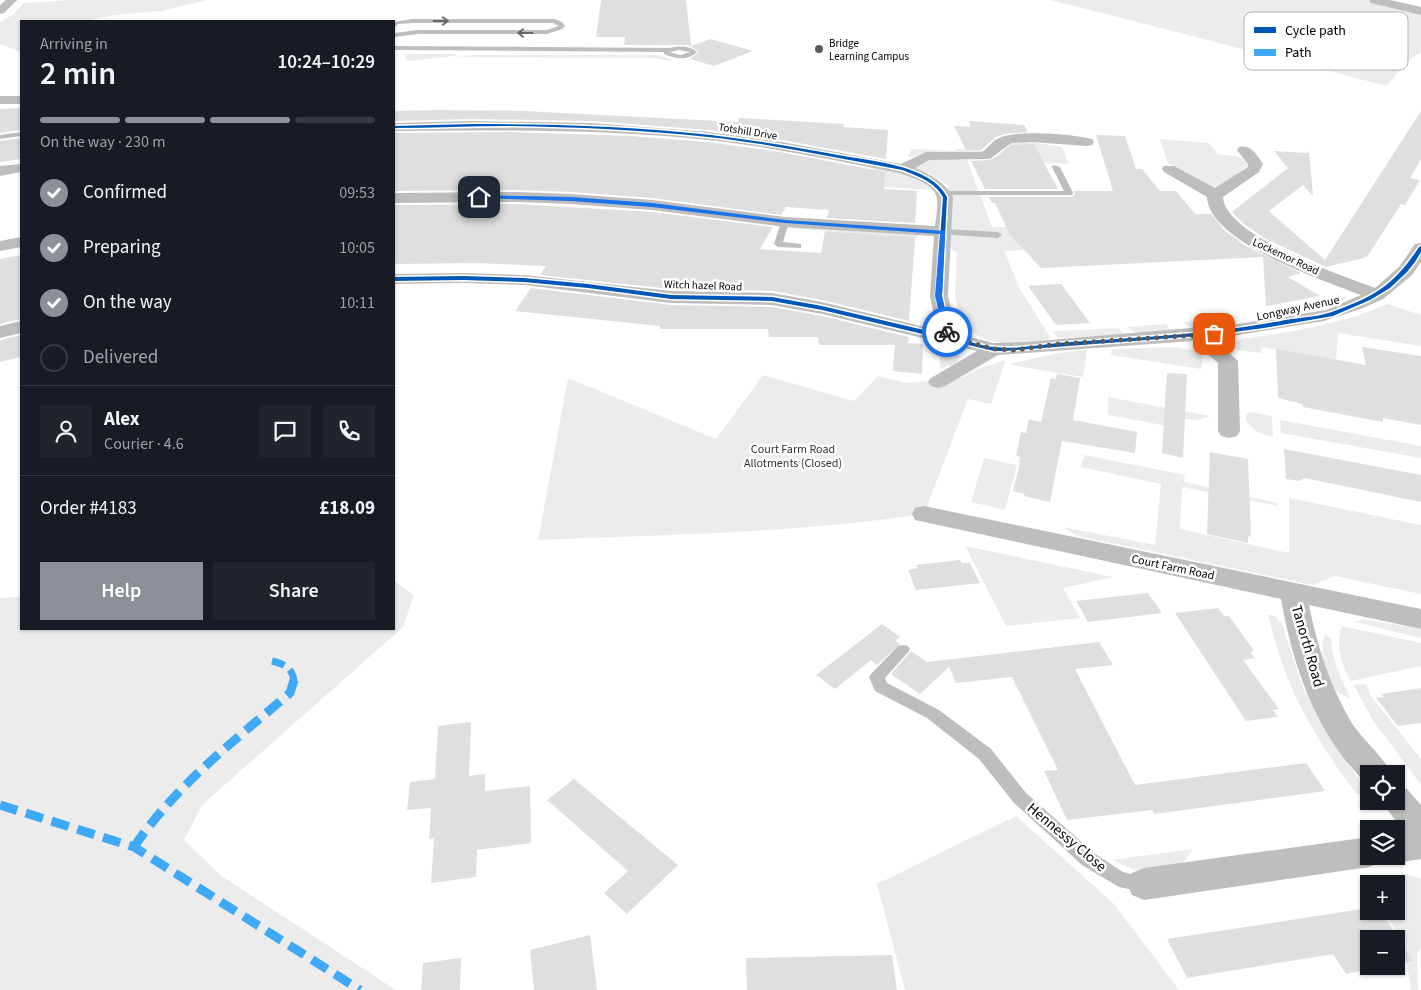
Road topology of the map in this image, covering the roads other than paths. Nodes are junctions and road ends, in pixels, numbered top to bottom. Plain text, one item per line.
1 (12, 0) edge
2 (1375, 0) edge
3 (0, 11) edge
4 (1421, 11) edge
5 (395, 25) edge
6 (395, 35) edge
7 (395, 48) edge
8 (669, 50) dead end
9 (0, 100) edge
10 (20, 100) edge
11 (20, 126) edge
12 (395, 127) edge
13 (7, 128) dead end
14 (20, 134) edge
15 (0, 137) edge
16 (1087, 142) dead end
17 (1244, 150) dead end
18 (20, 168) edge
19 (1056, 168) dead end
20 (903, 169) junction
21 (1170, 169) dead end
22 (0, 171) edge
23 (944, 193) junction
24 (1215, 195) junction
25 (395, 198) edge
26 (785, 222) junction
27 (943, 232) junction
28 (998, 235) dead end
29 (20, 242) edge
30 (0, 246) edge
31 (798, 246) dead end
32 (1421, 248) edge
33 (395, 279) edge
34 (1377, 295) junction
35 (20, 327) edge
36 (0, 332) edge
37 (1199, 336) junction
38 (948, 337) junction
39 (994, 349) junction
40 (938, 382) dead end
41 (1229, 430) dead end
42 (924, 514) dead end
43 (1293, 592) junction
44 (1421, 619) edge
45 (903, 650) dead end
46 (1369, 765) edge
47 (1405, 810) edge
48 (1421, 829) edge
49 (1421, 844) edge
50 (1405, 847) edge
51 (1360, 853) edge
52 (1144, 884) joint

1 - 3 street
2 - 4 street
5 -> 6 lane
7 - 8 lane
9 - 10 street
11 - 13 lane
12 - 20 street, Totshill Drive
14 - 15 lane
16 - 20 street
17 - 24 street
18 - 22 street
19 - 23 lane
20 - 23 street, Totshill Drive
21 - 24 street
23 - 27 street
24 - 34 street, Lockemor Road
25 - 26 street
26 - 27 street
26 - 31 lane
27 - 28 lane
27 - 38 street
29 - 30 street
32 - 34 street, Longway Avenue
33 - 38 street, Witch hazel Road
34 - 37 street, Longway Avenue
35 - 36 street
37 - 39 street, Longway Avenue
37 - 41 street
38 - 39 street, Longway Avenue
39 - 40 street
42 - 43 street, Court Farm Road
43 - 44 street, Court Farm Road
43 - 46 street, Tanorth Road
45 - 52 lane, Hennessy Close
47 - 48 street
49 - 50 street
51 - 52 street, Hennessy Close

